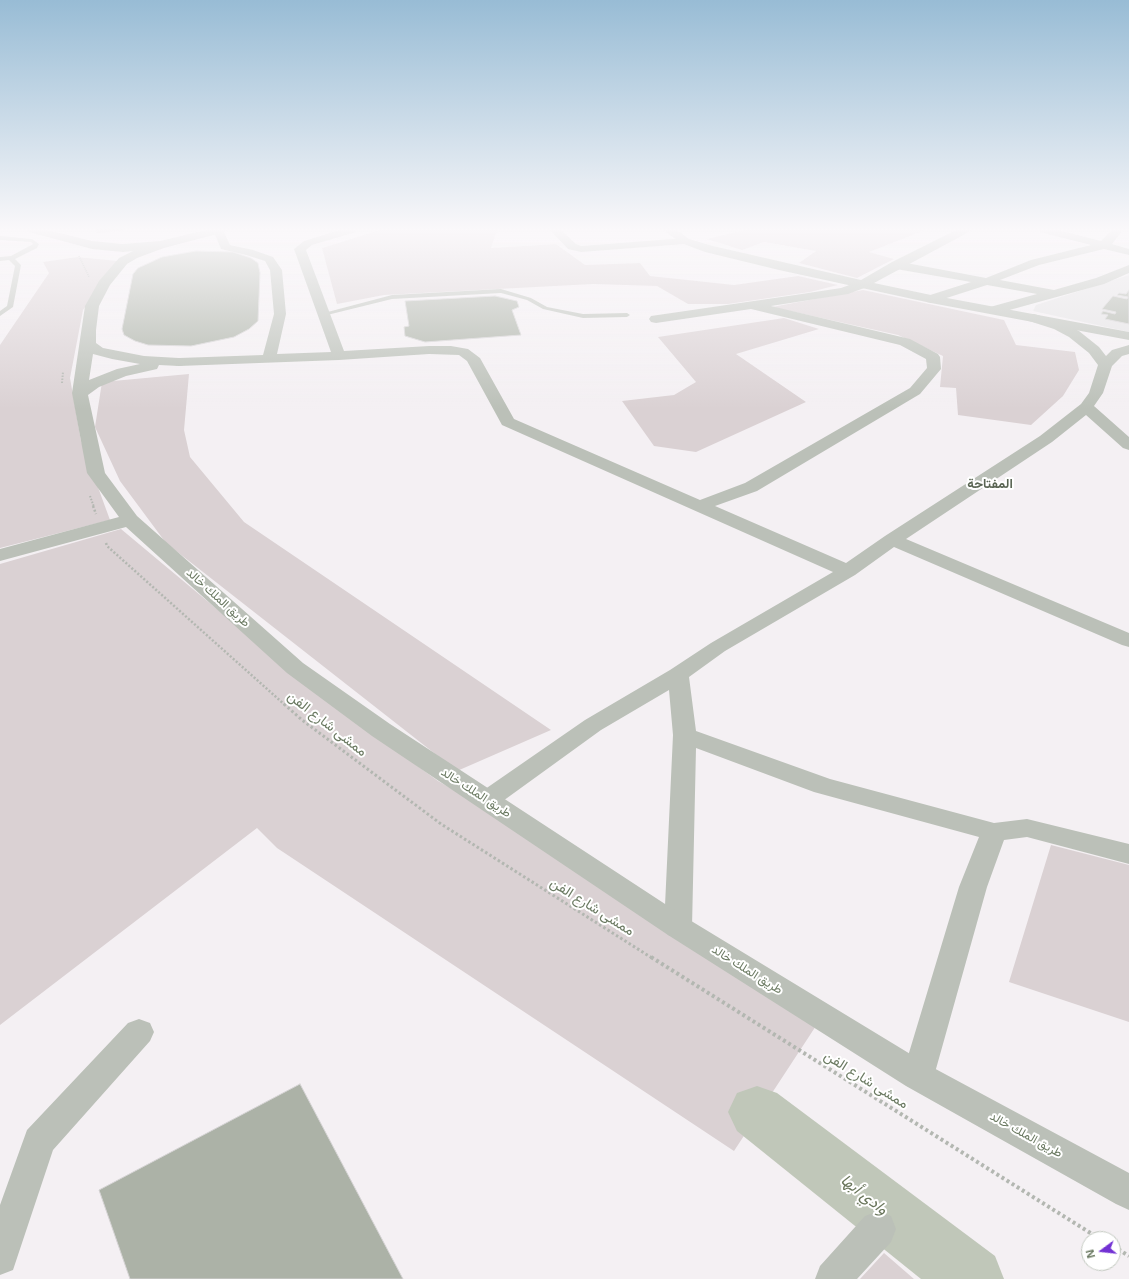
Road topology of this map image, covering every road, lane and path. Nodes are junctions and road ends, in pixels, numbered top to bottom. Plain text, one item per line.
1 (13, 290) edge
2 (101, 290) edge
3 (278, 290) edge
4 (314, 290) edge
5 (848, 290) edge
6 (889, 290) edge
7 (960, 290) edge
8 (1032, 290) edge
9 (1069, 290) edge
10 (1054, 294) junction
11 (931, 299) junction
12 (749, 305) junction
13 (995, 310) junction
14 (0, 314) edge
15 (323, 314) junction
16 (627, 315) dead end
17 (1034, 318) junction
18 (656, 319) dead end
19 (89, 331) junction
20 (1129, 336) edge
21 (1129, 350) edge
22 (339, 356) junction
23 (269, 358) junction
24 (179, 362) junction
25 (1104, 365) junction
26 (80, 393) junction
27 (1086, 407) junction
28 (1129, 445) edge
29 (699, 506) junction
30 (130, 520) junction
31 (892, 540) junction
32 (106, 546) dead end
33 (0, 555) edge
34 (848, 571) junction
35 (1129, 641) edge
36 (678, 675) junction
37 (685, 735) junction
38 (487, 800) junction
39 (994, 832) junction
40 (1129, 854) edge
41 (678, 927) junction
42 (139, 1032) dead end
43 (918, 1076) junction
44 (1129, 1192) edge
45 (878, 1229) dead end
46 (1087, 1231) edge
47 (0, 1257) edge
48 (833, 1279) edge

1 - 14 lane
2 - 19 street, طريق الملك خالد
3 - 23 street
4 - 15 street
5 - 12 street
6 - 11 street
7 - 11 street
8 - 10 street
9 - 10 street
10 - 13 street
11 - 13 street
12 - 18 street
12 - 29 street
13 - 17 street
15 - 16 lane
15 - 22 street
17 - 20 street
17 - 25 street
19 - 24 street
19 - 26 street, طريق الملك خالد
21 - 25 street
22 - 23 street
22 - 29 street
23 - 24 street
24 - 26 street
25 - 27 street
26 - 30 street, طريق الملك خالد
27 - 28 street
27 - 31 street
29 - 34 street
30 - 33 street
30 - 38 street, طريق الملك خالد
31 - 34 street
31 - 35 street
32 - 46 path, ممشى شارع الفن
34 - 36 street
36 - 37 street
36 - 38 street
37 - 39 street
37 - 41 street
38 - 41 street, طريق الملك خالد
39 - 40 street
39 - 43 street
41 - 43 street, طريق الملك خالد
42 - 47 street
43 - 44 street, طريق الملك خالد
45 - 48 street

